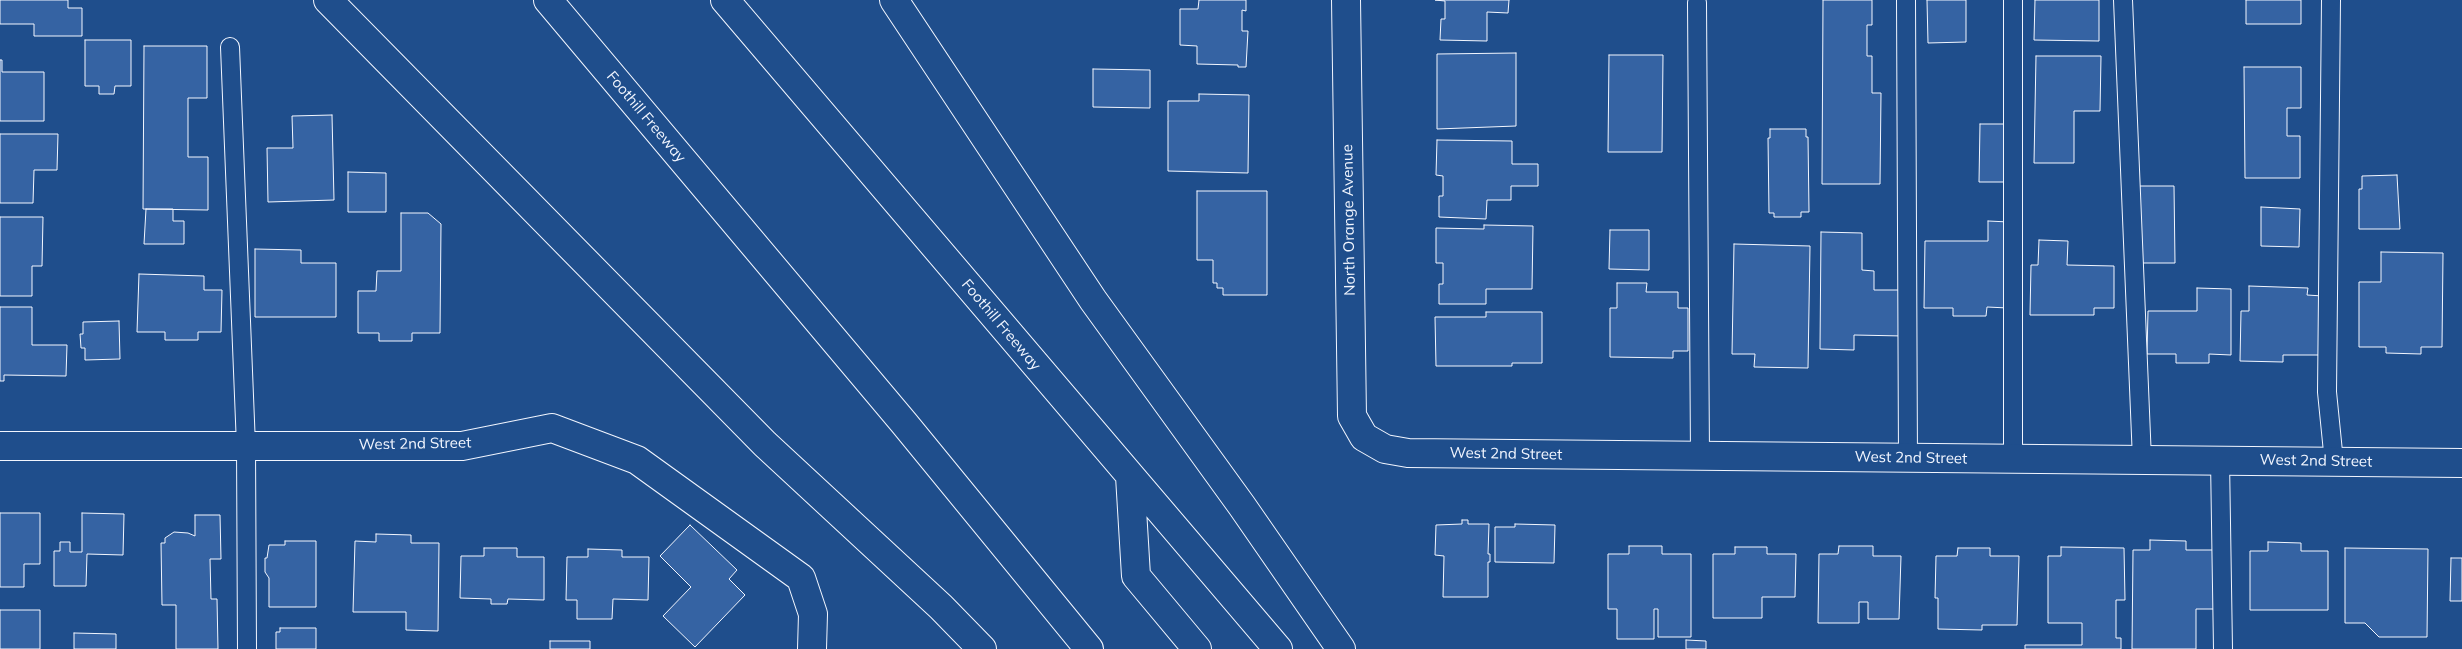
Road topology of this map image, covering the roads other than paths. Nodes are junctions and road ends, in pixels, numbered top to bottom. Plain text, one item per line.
1 (328, 0) edge
2 (548, 0) edge
3 (725, 0) edge
4 (894, 0) edge
5 (1346, 0) edge
6 (1906, 0) edge
7 (2013, 0) edge
8 (2123, 0) edge
9 (2331, 0) edge
10 (1697, 3) dead end
11 (230, 48) dead end
12 (1364, 437) joint
13 (0, 446) edge
14 (246, 446) junction
15 (1700, 456) junction
16 (1908, 458) junction
17 (2013, 459) junction
18 (2142, 460) junction
19 (2220, 460) junction
20 (2334, 462) junction
21 (2462, 463) edge
22 (1130, 476) junction
23 (248, 649) edge
24 (812, 649) edge
25 (982, 649) edge
26 (1089, 649) edge
27 (1197, 649) edge
28 (1278, 649) edge
29 (1341, 649) edge
30 (2223, 649) edge

1 - 25 main road
2 - 26 main road, Foothill Freeway
3 - 22 main road, Foothill Freeway
4 - 29 main road
5 - 12 main road, North Orange Avenue
6 - 16 lane
7 - 17 lane
8 - 18 lane
9 - 20 lane
10 - 15 lane
11 - 14 lane
12 - 15 main road, West 2nd Street
13 - 14 main road, West 2nd Street
14 - 23 lane
14 - 24 main road, West 2nd Street
15 - 16 main road, West 2nd Street
16 - 17 main road, West 2nd Street
17 - 18 main road, West 2nd Street
18 - 19 main road, West 2nd Street
19 - 20 main road, West 2nd Street
19 - 30 lane
20 - 21 main road, West 2nd Street
22 - 27 main road
22 - 28 main road, Foothill Freeway

